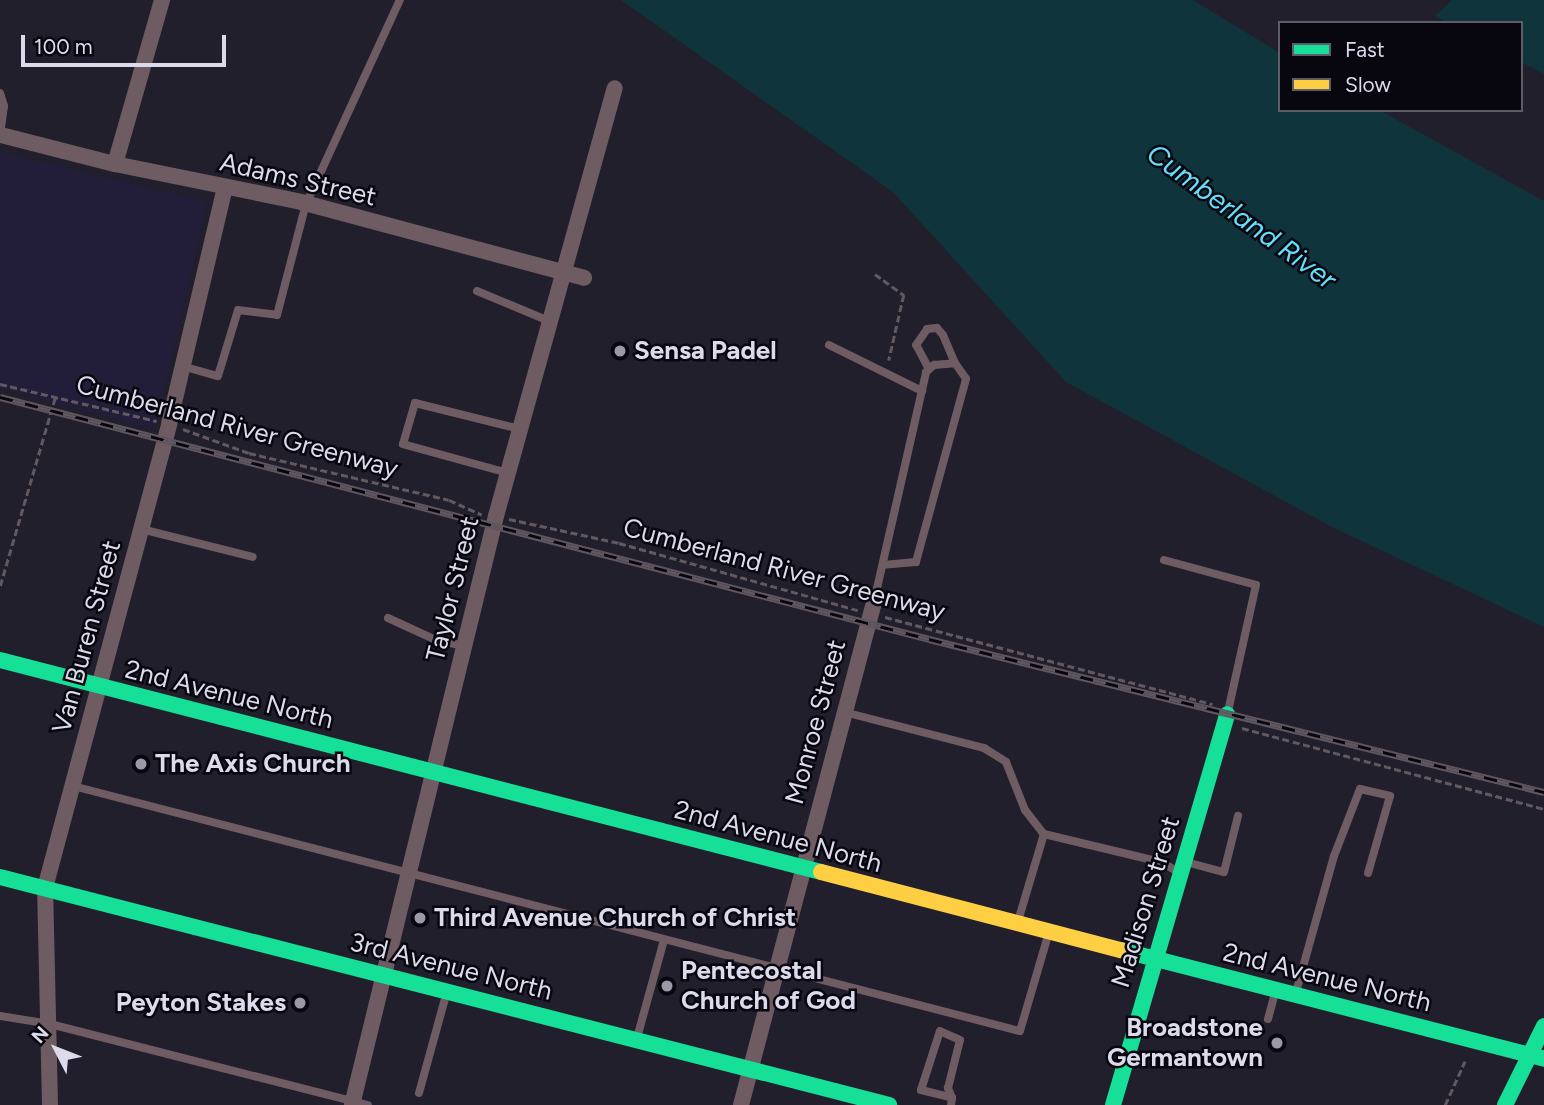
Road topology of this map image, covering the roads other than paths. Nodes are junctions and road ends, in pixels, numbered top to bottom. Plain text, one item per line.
1 (162, 0) edge
2 (400, 0) edge
3 (615, 88) dead end
4 (0, 93) edge
5 (0, 134) edge
6 (116, 164) junction
7 (225, 188) junction
8 (306, 204) junction
9 (563, 272) junction
10 (584, 278) dead end
11 (477, 291) dead end
12 (549, 321) junction
13 (829, 345) dead end
14 (956, 363) junction
15 (182, 366) junction
16 (929, 369) junction
17 (922, 391) junction
18 (520, 429) junction
19 (508, 473) junction
20 (141, 528) junction
21 (253, 557) dead end
22 (1164, 560) dead end
23 (883, 565) junction
24 (872, 610) joint
25 (388, 618) dead end
26 (464, 646) junction
27 (0, 660) edge
28 (100, 687) junction
29 (843, 712) junction
30 (1226, 719) joint
31 (433, 773) junction
32 (73, 786) junction
33 (1238, 816) dead end
34 (1044, 834) junction
35 (803, 869) junction
36 (1184, 869) junction
37 (1367, 873) dead end
38 (407, 874) junction
39 (0, 877) edge
40 (45, 888) junction
41 (1017, 924) junction
42 (1048, 932) junction
43 (664, 940) junction
44 (1153, 959) junction
45 (776, 968) junction
46 (384, 976) junction
47 (1276, 990) junction
48 (447, 992) junction
49 (1295, 995) junction
50 (0, 1016) edge
51 (1268, 1019) dead end
52 (50, 1024) junction
53 (1544, 1026) edge
54 (636, 1040) junction
55 (1544, 1059) edge
56 (749, 1069) junction
57 (419, 1093) dead end
58 (951, 1101) edge
59 (1506, 1103) edge
60 (358, 1104) edge
61 (50, 1105) edge
62 (741, 1105) edge
63 (889, 1105) edge
64 (1113, 1105) edge

1 - 6 street
2 - 8 lane
3 - 9 street, Taylor Street
4 - 5 lane
5 - 6 street, Adams Street
6 - 7 street, Adams Street
7 - 8 street, Adams Street
7 - 15 street, Van Buren Street
8 - 9 street, Adams Street
8 - 15 lane
9 - 10 street, Adams Street
9 - 12 street, Taylor Street
11 - 12 lane
12 - 18 street, Taylor Street
13 - 17 lane
14 - 16 lane
14 - 16 lane
14 - 23 lane
15 - 20 street, Van Buren Street
16 - 17 lane, Monroe Street
17 - 23 lane, Monroe Street
18 - 19 street, Taylor Street
18 - 19 lane
19 - 26 street, Taylor Street
20 - 21 lane
20 - 28 street, Van Buren Street
22 - 30 lane
23 - 24 lane, Monroe Street
24 - 29 street, Monroe Street
25 - 26 lane
26 - 31 street, Taylor Street
27 - 28 street, 2nd Avenue North
28 - 31 street, 2nd Avenue North
28 - 32 street, Van Buren Street
29 - 34 lane
29 - 35 street, Monroe Street
30 - 36 street, Madison Street
31 - 35 street, 2nd Avenue North
31 - 38 street, Taylor Street
32 - 38 lane
32 - 40 street, Van Buren Street
33 - 36 lane
34 - 36 lane
34 - 41 lane
35 - 41 street, 2nd Avenue North
35 - 45 street, Monroe Street
36 - 44 street, Madison Street
37 - 49 lane
38 - 43 lane
38 - 46 street, Taylor Street
39 - 40 street, 3rd Avenue North
40 - 46 street, 3rd Avenue North
40 - 52 street, Van Buren Street
41 - 42 street, 2nd Avenue North
42 - 44 street, 2nd Avenue North
42 - 45 lane
43 - 45 lane
43 - 54 lane
44 - 47 street, 2nd Avenue North
44 - 64 street, Madison Street
45 - 56 street, Monroe Street
46 - 48 street, 3rd Avenue North
46 - 60 street, Taylor Street
47 - 49 street, 2nd Avenue North
47 - 51 lane
48 - 54 street, 3rd Avenue North
48 - 57 lane
49 - 55 street, 2nd Avenue North
50 - 52 lane
52 - 60 lane
52 - 61 street, Van Buren Street
53 - 59 street
54 - 56 street, 3rd Avenue North
56 - 62 street, Monroe Street
56 - 63 street, 3rd Avenue North
58 - 58 lane

